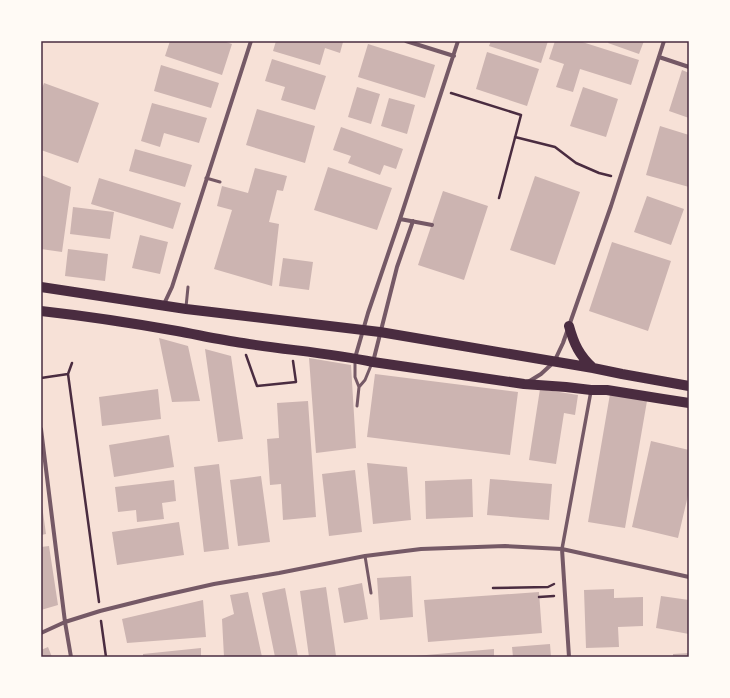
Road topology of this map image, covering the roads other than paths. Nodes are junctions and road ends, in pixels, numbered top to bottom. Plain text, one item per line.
1 (251, 41) edge
2 (406, 41) edge
3 (458, 41) edge
4 (664, 41) edge
5 (454, 56) junction
6 (659, 57) junction
7 (689, 67) edge
8 (206, 178) junction
9 (220, 182) dead end
10 (400, 219) junction
11 (413, 221) junction
12 (432, 225) dead end
13 (41, 287) edge
14 (188, 287) dead end
15 (163, 305) junction
16 (186, 308) junction
17 (41, 311) edge
18 (569, 326) junction
19 (363, 330) junction
20 (380, 332) junction
21 (355, 358) junction
22 (372, 362) junction
23 (554, 362) junction
24 (593, 368) junction
25 (524, 384) junction
26 (689, 386) edge
27 (358, 387) junction
28 (591, 390) junction
29 (689, 404) edge
30 (357, 406) dead end
31 (41, 429) edge
32 (562, 550) junction
33 (365, 556) junction
34 (689, 577) edge
35 (372, 593) dead end
36 (65, 622) junction
37 (41, 633) edge
38 (71, 657) edge
39 (569, 657) edge

1 - 8 street
2 - 5 street
3 - 5 street
4 - 6 street
5 - 10 street
6 - 7 street
6 - 18 street
8 - 9 lane
8 - 15 street
10 - 11 street
10 - 19 street
11 - 12 street
11 - 20 street
13 - 15 main road
14 - 16 lane
15 - 16 main road
16 - 19 main road
17 - 21 main road
18 - 23 street
18 - 24 main road
19 - 20 main road
19 - 21 street
20 - 22 street
20 - 23 main road
21 - 22 main road
21 - 27 lane
22 - 25 main road
22 - 27 lane
23 - 24 main road
23 - 25 street
24 - 26 main road
25 - 28 main road
27 - 30 lane
28 - 29 main road
28 - 32 street
31 - 36 street
32 - 33 street
32 - 34 street
32 - 39 street
33 - 35 lane
33 - 36 street
36 - 37 street
36 - 38 street

